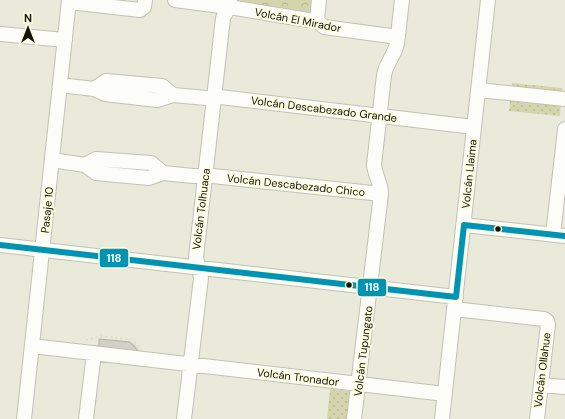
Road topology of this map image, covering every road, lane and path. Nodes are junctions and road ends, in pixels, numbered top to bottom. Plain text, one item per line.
1 (175, 0) edge
2 (319, 0) edge
3 (402, 0) edge
4 (488, 0) edge
5 (69, 1) edge
6 (230, 3) edge
7 (144, 4) edge
8 (317, 21) junction
9 (0, 34) edge
10 (398, 37) junction
11 (65, 40) junction
12 (60, 85) junction
13 (479, 90) junction
14 (214, 98) junction
15 (565, 99) edge
16 (379, 115) junction
17 (474, 127) junction
18 (564, 138) edge
19 (52, 160) junction
20 (205, 176) junction
21 (381, 194) junction
22 (464, 225) junction
23 (559, 236) edge
24 (0, 245) edge
25 (42, 250) junction
26 (198, 268) junction
27 (370, 288) junction
28 (455, 303) junction
29 (94, 338) dead end
30 (32, 346) junction
31 (94, 353) junction
32 (152, 360) junction
33 (191, 364) junction
34 (359, 384) junction
35 (541, 385) junction
36 (565, 387) edge
37 (445, 394) junction
38 (24, 419) edge
39 (86, 419) edge
40 (184, 419) edge
41 (354, 419) edge
42 (442, 419) edge
43 (537, 419) edge

1 - 6 street, Volcán El Mirador
2 - 8 street
3 - 10 street, Volcán Tupungato
4 - 13 street, Volcán Llaima
5 - 7 street
5 - 11 street, Pasaje 10
6 - 8 street, Volcán El Mirador
6 - 14 street, Volcán Tolhuaca
8 - 10 street, Volcán El Mirador
9 - 11 street
10 - 16 street, Volcán Tupungato
11 - 12 street, Pasaje 10
12 - 14 street, Volcán Descabezado Grande
12 - 19 street, Pasaje 10
13 - 15 street
13 - 17 street, Volcán Llaima
14 - 16 street, Volcán Descabezado Grande
14 - 20 street, Volcán Tolhuaca
16 - 17 street, Volcán Descabezado Grande
16 - 21 street, Volcán Tupungato
17 - 22 street, Volcán Llaima
18 - 23 street
19 - 20 street, Volcán Descabezado Chico
19 - 25 street, Pasaje 10
20 - 21 street, Volcán Descabezado Chico
20 - 26 street, Volcán Tolhuaca
21 - 27 street, Volcán Tupungato
22 - 23 street
22 - 28 street, Volcán Llaima
24 - 25 street
25 - 26 street
25 - 30 street, Pasaje 10
26 - 27 street
26 - 33 street, Volcán Tolhuaca
27 - 28 street
27 - 34 street, Volcán Tupungato
28 - 35 street, Volcán Ollahue
28 - 37 street, Volcán Llaima
29 - 32 path
30 - 31 street, Volcán Tronador
30 - 38 street, Pasaje 10
31 - 32 street, Volcán Tronador
31 - 39 street
32 - 33 street, Volcán Tronador
33 - 34 street, Volcán Tronador
33 - 40 street, Volcán Tolhuaca
34 - 37 street, Volcán Tronador
34 - 41 street, Volcán Tupungato
35 - 36 street
35 - 43 street, Volcán Ollahue
37 - 42 street, Volcán Llaima

